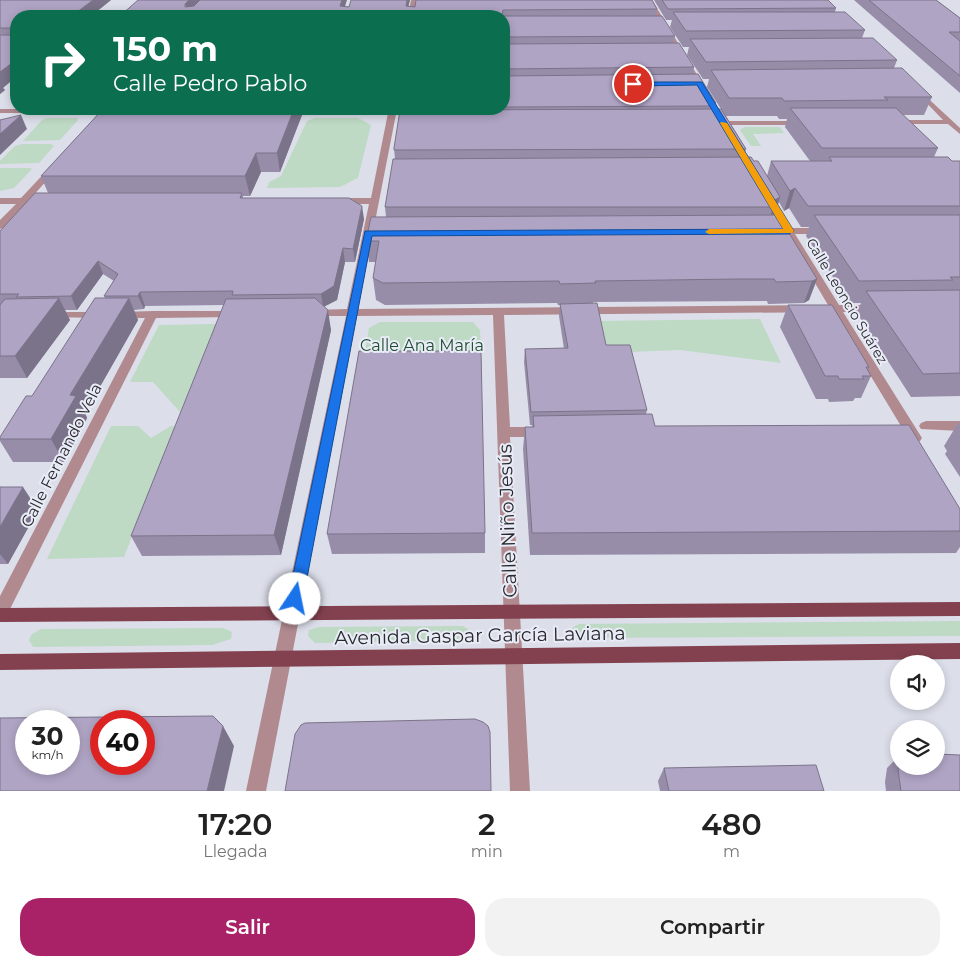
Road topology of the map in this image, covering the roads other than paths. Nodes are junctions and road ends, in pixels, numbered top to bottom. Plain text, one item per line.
1 (649, 0) edge
2 (668, 51) edge
3 (683, 51) junction
4 (688, 83) edge
5 (704, 83) junction
6 (914, 87) edge
7 (707, 96) edge
8 (715, 109) edge
9 (392, 115) edge
10 (808, 122) edge
11 (886, 122) edge
12 (950, 122) junction
13 (700, 123) edge
14 (724, 123) junction
15 (960, 132) edge
16 (732, 136) edge
17 (62, 160) edge
18 (765, 191) edge
19 (23, 201) junction
20 (52, 201) edge
21 (331, 201) edge
22 (374, 201) junction
23 (0, 202) edge
24 (0, 226) edge
25 (789, 231) junction
26 (834, 231) edge
27 (773, 232) edge
28 (836, 308) junction
29 (887, 308) edge
30 (498, 312) junction
31 (352, 313) junction
32 (153, 314) junction
33 (246, 314) edge
34 (304, 314) edge
35 (38, 315) edge
36 (926, 426) dead end
37 (960, 426) edge
38 (888, 427) edge
39 (908, 427) junction
40 (504, 432) junction
41 (557, 432) edge
42 (920, 448) edge
43 (960, 609) edge
44 (511, 612) junction
45 (292, 613) junction
46 (0, 614) edge
47 (960, 651) edge
48 (513, 655) junction
49 (283, 658) junction
50 (0, 662) edge
51 (256, 791) edge
52 (520, 791) edge

1 - 3 street
2 - 3 street
3 - 5 street
4 - 5 street
5 - 7 street
6 - 12 street
8 - 14 street
9 - 22 street
10 - 14 street
11 - 12 street
12 - 15 street
13 - 14 street
14 - 16 street
17 - 19 street
18 - 25 street, Calle Leoncio Suárez
19 - 20 street
19 - 23 street
19 - 24 street
21 - 22 street
22 - 31 street
25 - 26 street
25 - 27 street
25 - 28 street, Calle Leoncio Suárez
28 - 29 street
28 - 30 street
28 - 39 street, Calle Leoncio Suárez
30 - 31 street
30 - 40 street, Calle Niño Jesús
31 - 34 street
31 - 45 street
32 - 33 street
32 - 35 street
32 - 46 street, Calle Fernando Vela
36 - 37 street
38 - 39 street
39 - 42 street, Calle Leoncio Suárez
40 - 41 street
40 - 44 street, Calle Niño Jesús
43 - 44 main road, Avenida Gaspar García Laviana
44 - 45 main road, Avenida Gaspar García Laviana
44 - 48 street, Calle Niño Jesús
45 - 46 main road, Avenida Gaspar García Laviana
45 - 49 street
47 - 48 main road, Avenida Gaspar García Laviana
48 - 49 main road, Avenida Gaspar García Laviana
48 - 52 street, Calle Niño Jesús
49 - 50 main road, Avenida Gaspar García Laviana
49 - 51 street

